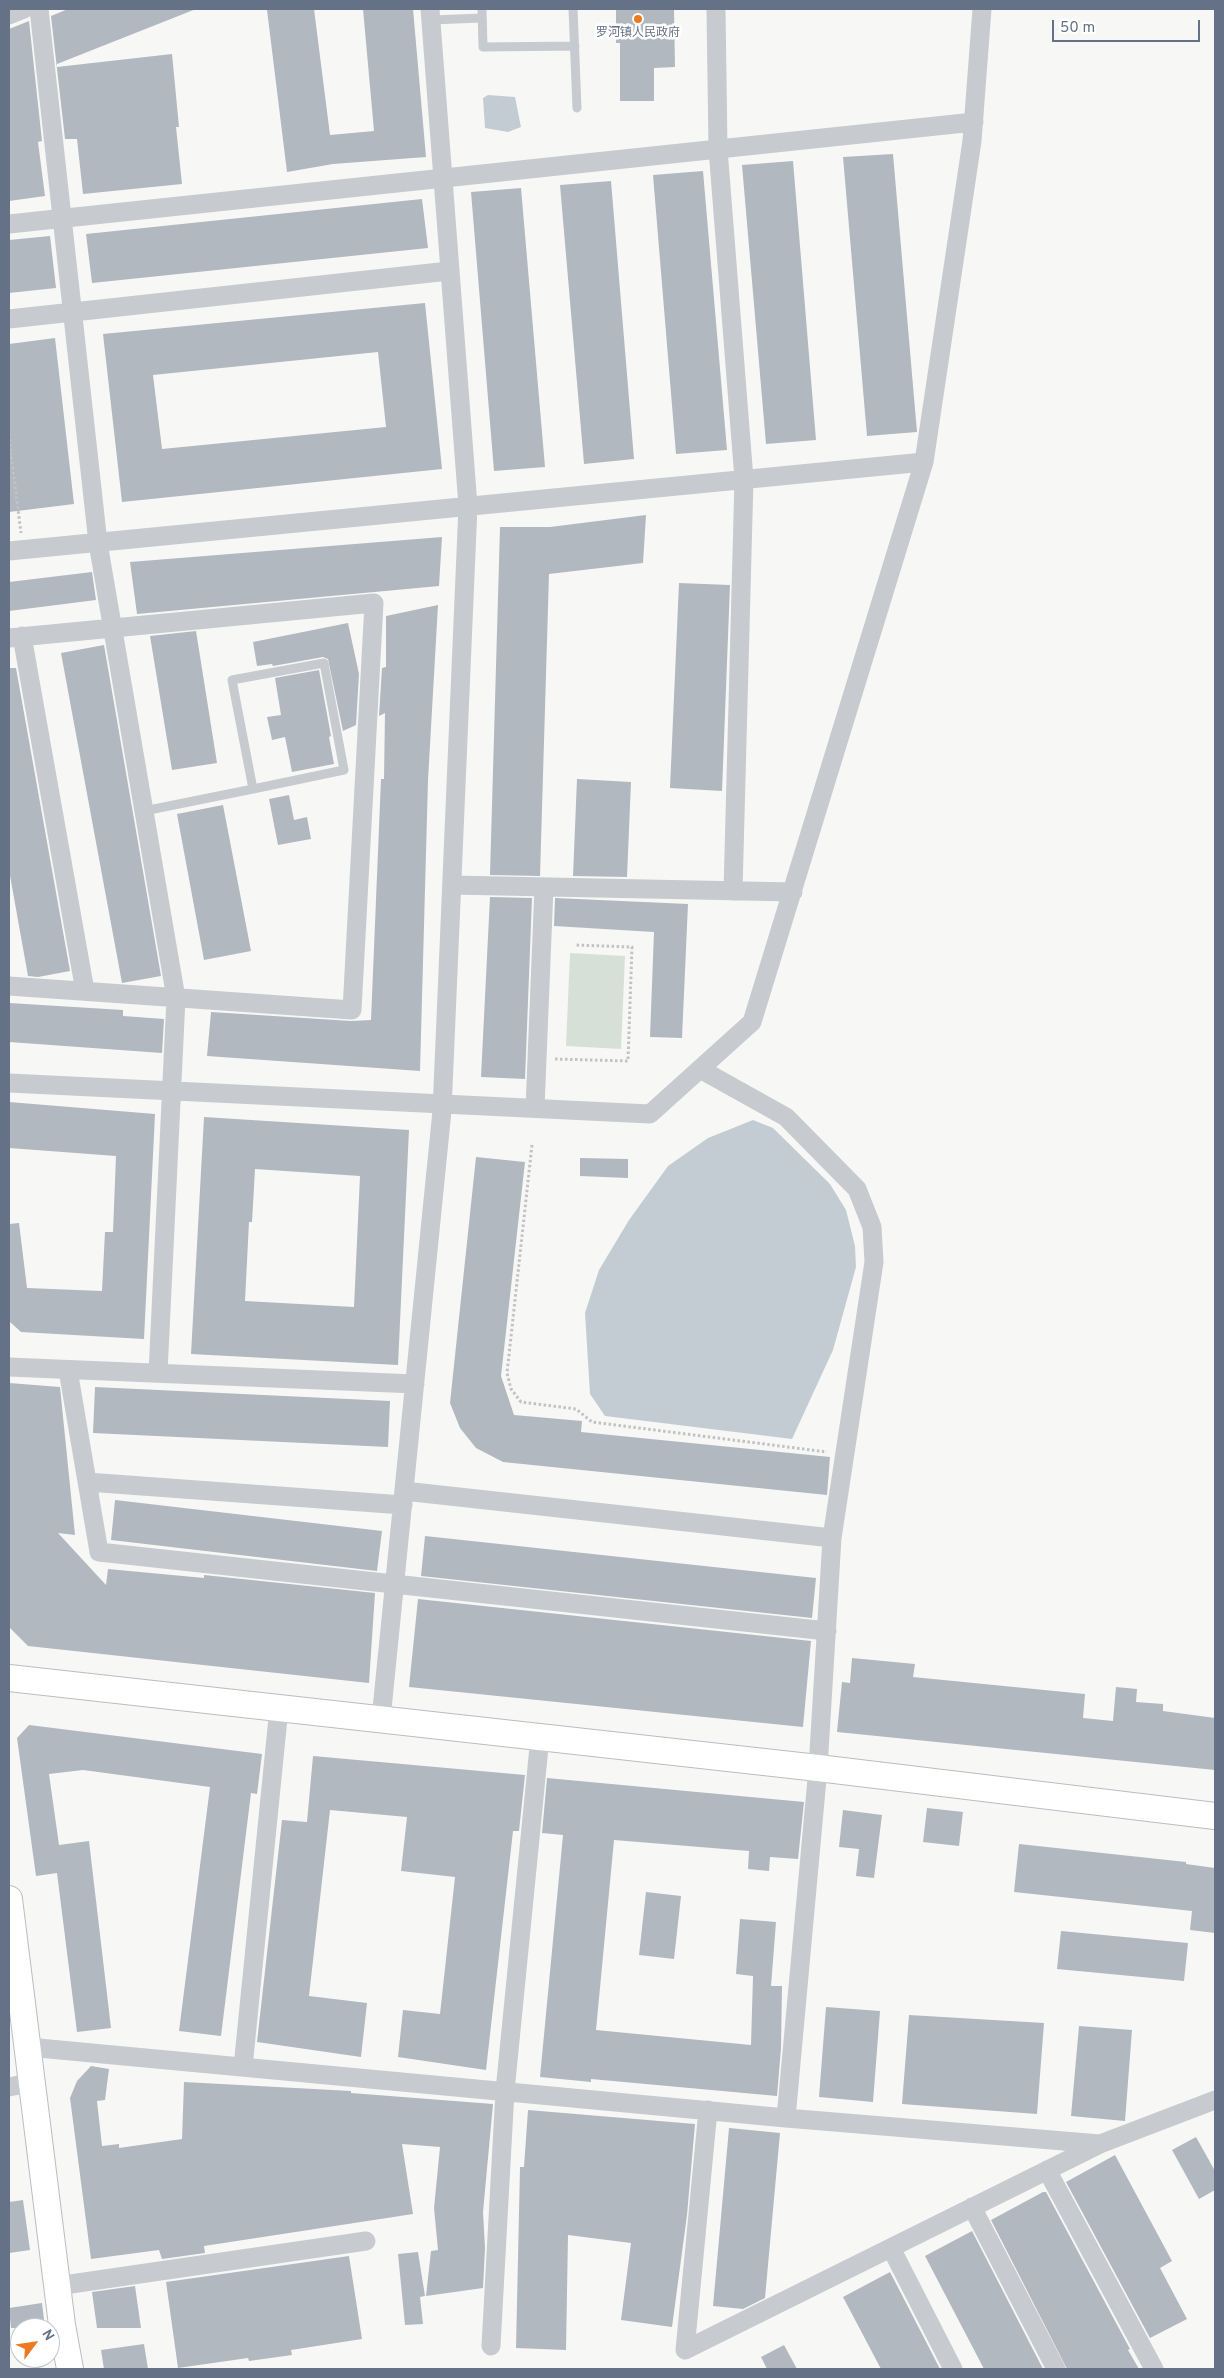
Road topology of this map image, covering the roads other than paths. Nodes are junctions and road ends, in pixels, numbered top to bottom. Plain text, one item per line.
1 (24, 9) edge
2 (39, 9) edge
3 (482, 9) edge
4 (573, 9) edge
5 (716, 9) edge
6 (982, 9) edge
7 (430, 14) edge
8 (9, 15) edge
9 (482, 18) junction
10 (574, 46) junction
11 (577, 108) dead end
12 (974, 122) junction
13 (718, 149) junction
14 (443, 178) junction
15 (62, 219) junction
16 (9, 224) edge
17 (450, 271) junction
18 (72, 312) junction
19 (9, 318) edge
20 (924, 462) junction
21 (744, 479) junction
22 (468, 506) junction
23 (98, 543) junction
24 (16, 551) edge
25 (113, 628) junction
26 (15, 637) edge
27 (253, 789) junction
28 (144, 811) junction
29 (452, 885) junction
30 (544, 887) junction
31 (733, 891) junction
32 (792, 892) junction
33 (9, 986) edge
34 (85, 991) junction
35 (176, 998) junction
36 (700, 1069) junction
37 (9, 1083) edge
38 (172, 1091) junction
39 (442, 1104) junction
40 (535, 1108) junction
41 (9, 1367) edge
42 (68, 1370) junction
43 (158, 1374) junction
44 (415, 1384) junction
45 (87, 1482) junction
46 (403, 1498) junction
47 (832, 1538) junction
48 (395, 1584) junction
49 (827, 1631) junction
50 (9, 1678) edge
51 (279, 1708) junction
52 (381, 1719) junction
53 (540, 1737) junction
54 (818, 1768) junction
55 (1215, 1816) edge
56 (9, 1899) edge
57 (14, 1970) edge
58 (28, 2046) junction
59 (243, 2067) junction
60 (21, 2084) edge
61 (505, 2091) junction
62 (1215, 2100) edge
63 (708, 2110) junction
64 (786, 2118) junction
65 (1100, 2144) junction
66 (1047, 2170) junction
67 (972, 2207) junction
68 (366, 2241) dead end
69 (890, 2248) junction
70 (57, 2286) junction
71 (492, 2346) dead end
72 (70, 2369) edge
73 (953, 2369) edge
74 (1056, 2369) edge
75 (1154, 2369) edge

1 - 8 street
2 - 15 street
3 - 9 lane
4 - 10 lane
5 - 13 street
6 - 12 street
7 - 9 lane
7 - 14 street
9 - 10 lane
10 - 11 lane
12 - 13 street
12 - 20 street
13 - 14 street
13 - 21 street
14 - 15 street
14 - 17 street
15 - 16 street
15 - 18 street
17 - 18 street
17 - 22 street
18 - 19 street
18 - 23 street
20 - 21 street
20 - 32 street
21 - 22 street
21 - 31 street
22 - 23 street
22 - 29 street
23 - 24 street
23 - 25 street
25 - 26 street
25 - 28 street
25 - 35 street
26 - 34 street
27 - 27 lane
27 - 28 lane
28 - 35 street
29 - 30 street
29 - 39 street
30 - 31 street
30 - 40 street
31 - 32 street
32 - 36 street
33 - 34 street
34 - 35 street
35 - 38 street
36 - 40 street
36 - 47 street
37 - 38 street
38 - 39 street
38 - 43 street
39 - 40 street
39 - 44 street
41 - 42 street
42 - 43 street
42 - 45 street
43 - 44 street
44 - 46 street
45 - 46 street
45 - 48 street
46 - 47 street
46 - 48 street
47 - 49 street
48 - 49 street
48 - 52 street
49 - 54 street
50 - 51 main road
51 - 52 main road
51 - 59 street
52 - 53 main road
53 - 54 main road
53 - 61 street
54 - 55 main road
54 - 64 street
56 - 57 main road
57 - 58 main road
58 - 59 street
58 - 60 main road
59 - 61 street
60 - 70 main road
61 - 63 street
61 - 71 street
62 - 65 street
63 - 64 street
63 - 69 street
64 - 65 street
65 - 66 street
66 - 67 street
66 - 75 street
67 - 69 street
67 - 74 street
68 - 70 street
69 - 73 street
70 - 72 main road

